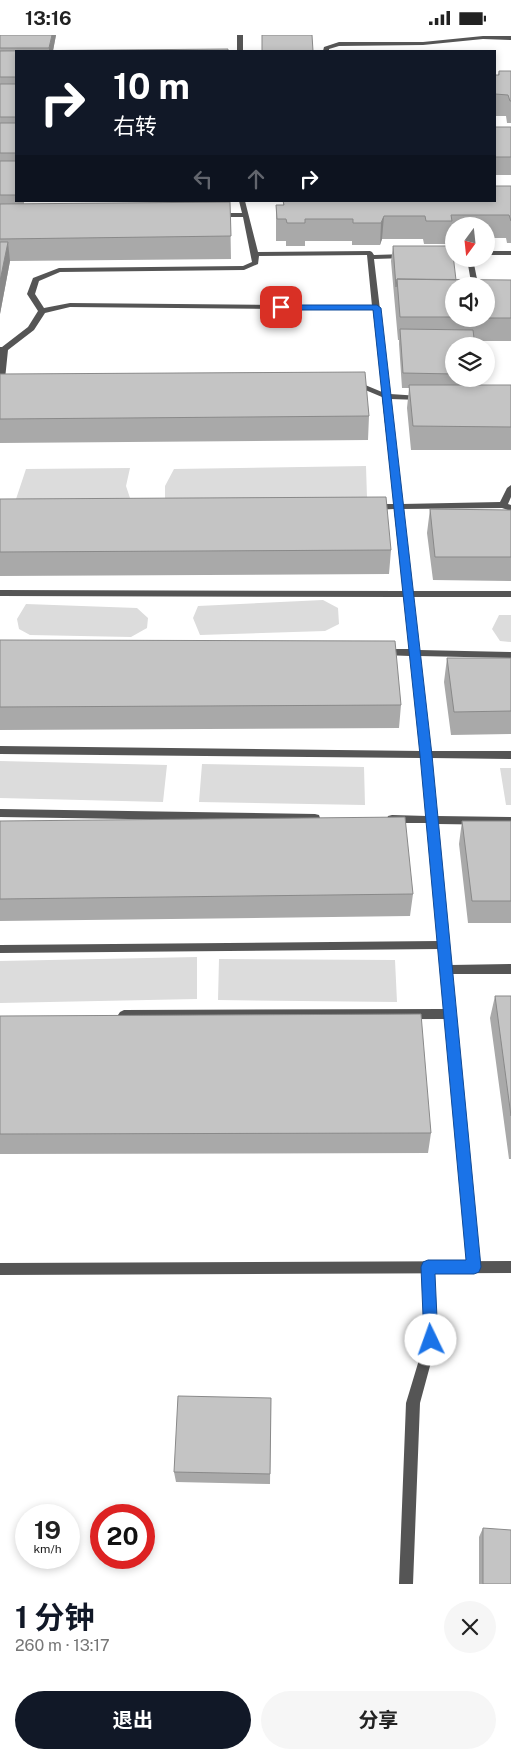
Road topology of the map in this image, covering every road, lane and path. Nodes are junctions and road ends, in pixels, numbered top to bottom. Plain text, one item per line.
1 (240, 35) edge
2 (511, 38) edge
3 (240, 50) edge
4 (326, 50) edge
5 (242, 202) edge
6 (206, 215) edge
7 (245, 215) junction
8 (495, 253) edge
9 (511, 253) edge
10 (255, 254) junction
11 (417, 255) edge
12 (371, 257) junction
13 (377, 308) junction
14 (42, 311) junction
15 (2, 349) edge
16 (18, 381) edge
17 (348, 384) edge
18 (386, 396) junction
19 (432, 398) edge
20 (511, 488) edge
21 (400, 506) junction
22 (360, 507) edge
23 (507, 507) edge
24 (0, 593) edge
25 (408, 593) junction
26 (511, 594) edge
27 (377, 652) edge
28 (415, 655) junction
29 (511, 655) edge
30 (0, 751) edge
31 (426, 755) junction
32 (511, 755) edge
33 (0, 813) edge
34 (324, 818) edge
35 (383, 819) edge
36 (432, 820) junction
37 (511, 821) edge
38 (444, 945) junction
39 (0, 949) edge
40 (511, 969) edge
41 (446, 970) junction
42 (450, 1014) junction
43 (108, 1015) edge
44 (428, 1267) junction
45 (474, 1267) junction
46 (511, 1267) edge
47 (0, 1269) edge
48 (406, 1584) edge

1 - 3 street
2 - 4 street
5 - 7 street
6 - 7 street
7 - 10 street
8 - 9 street
10 - 12 street
10 - 14 street
11 - 12 street
12 - 13 street
13 - 14 street
13 - 18 street
14 - 15 street
15 - 16 street
17 - 18 street
18 - 19 street
18 - 21 street
20 - 23 street
21 - 22 street
21 - 23 street
21 - 25 street
24 - 25 street
25 - 26 street
25 - 28 street
27 - 28 street
28 - 29 street
28 - 31 street
30 - 31 street
31 - 32 street
31 - 36 street
33 - 34 street
35 - 36 street
36 - 37 street
36 - 38 street
38 - 39 street
38 - 41 street
40 - 41 street
41 - 42 street
42 - 43 street
42 - 45 street
44 - 45 street
44 - 47 street
44 - 48 street
45 - 46 street

